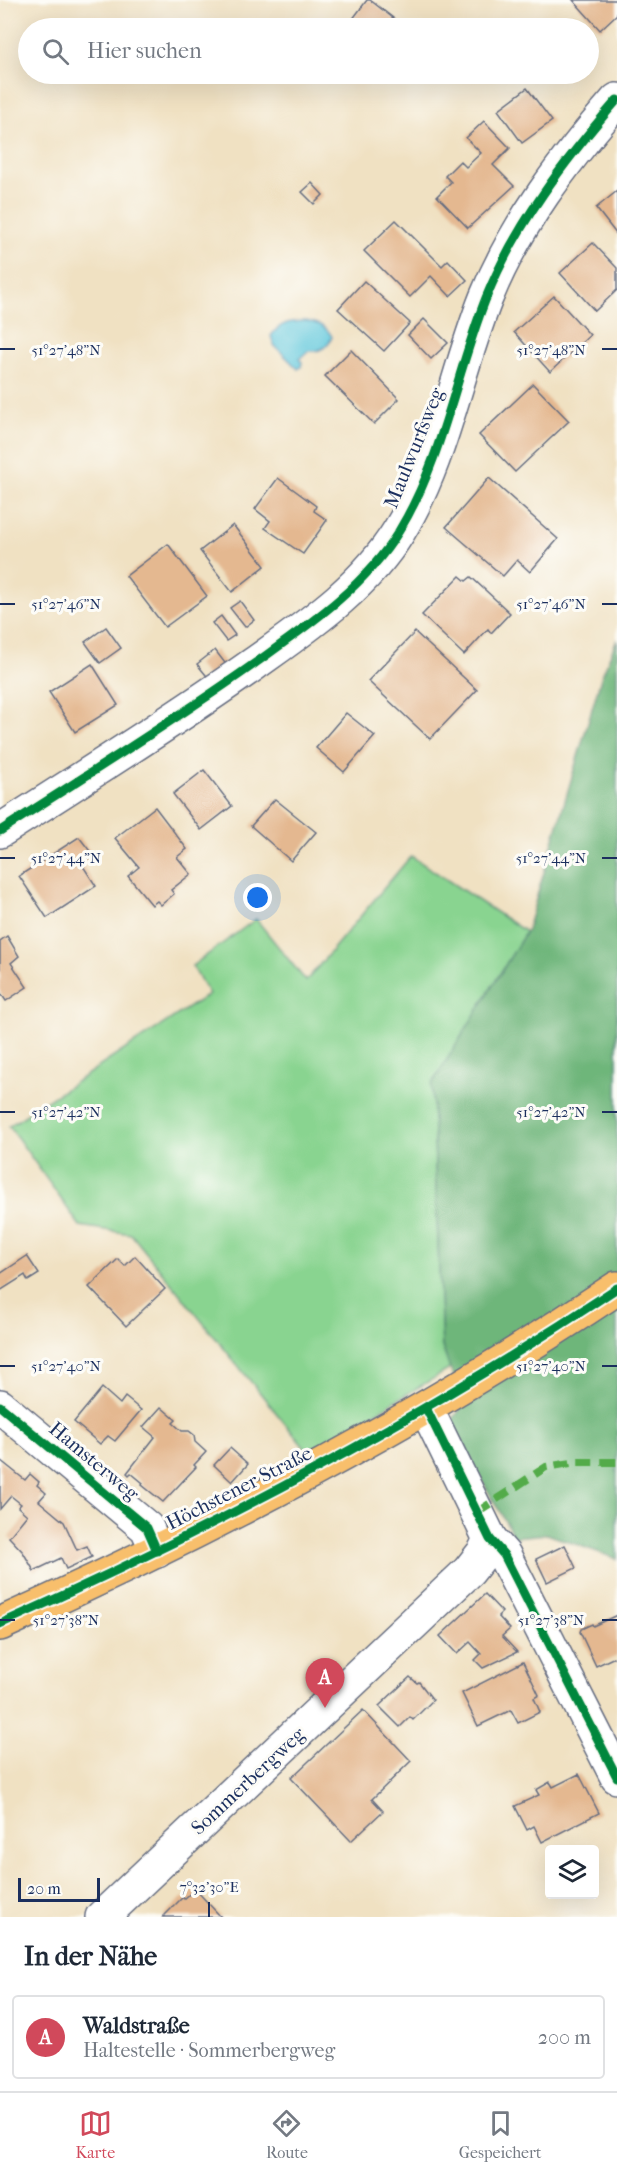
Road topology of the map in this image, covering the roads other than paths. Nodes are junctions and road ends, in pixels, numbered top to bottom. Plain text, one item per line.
1 (617, 100) edge
2 (0, 831) edge
3 (617, 1288) edge
4 (0, 1406) edge
5 (426, 1408) junction
6 (490, 1539) junction
7 (157, 1551) junction
8 (0, 1624) edge
9 (617, 1777) edge
10 (102, 1917) edge

1 - 2 street, Maulwurfsweg
3 - 5 main road, Höchstener Straße
4 - 7 street, Hamsterweg
5 - 6 street
5 - 7 main road, Höchstener Straße
6 - 9 street
6 - 10 street, Sommerbergweg
7 - 8 main road, Höchstener Straße

